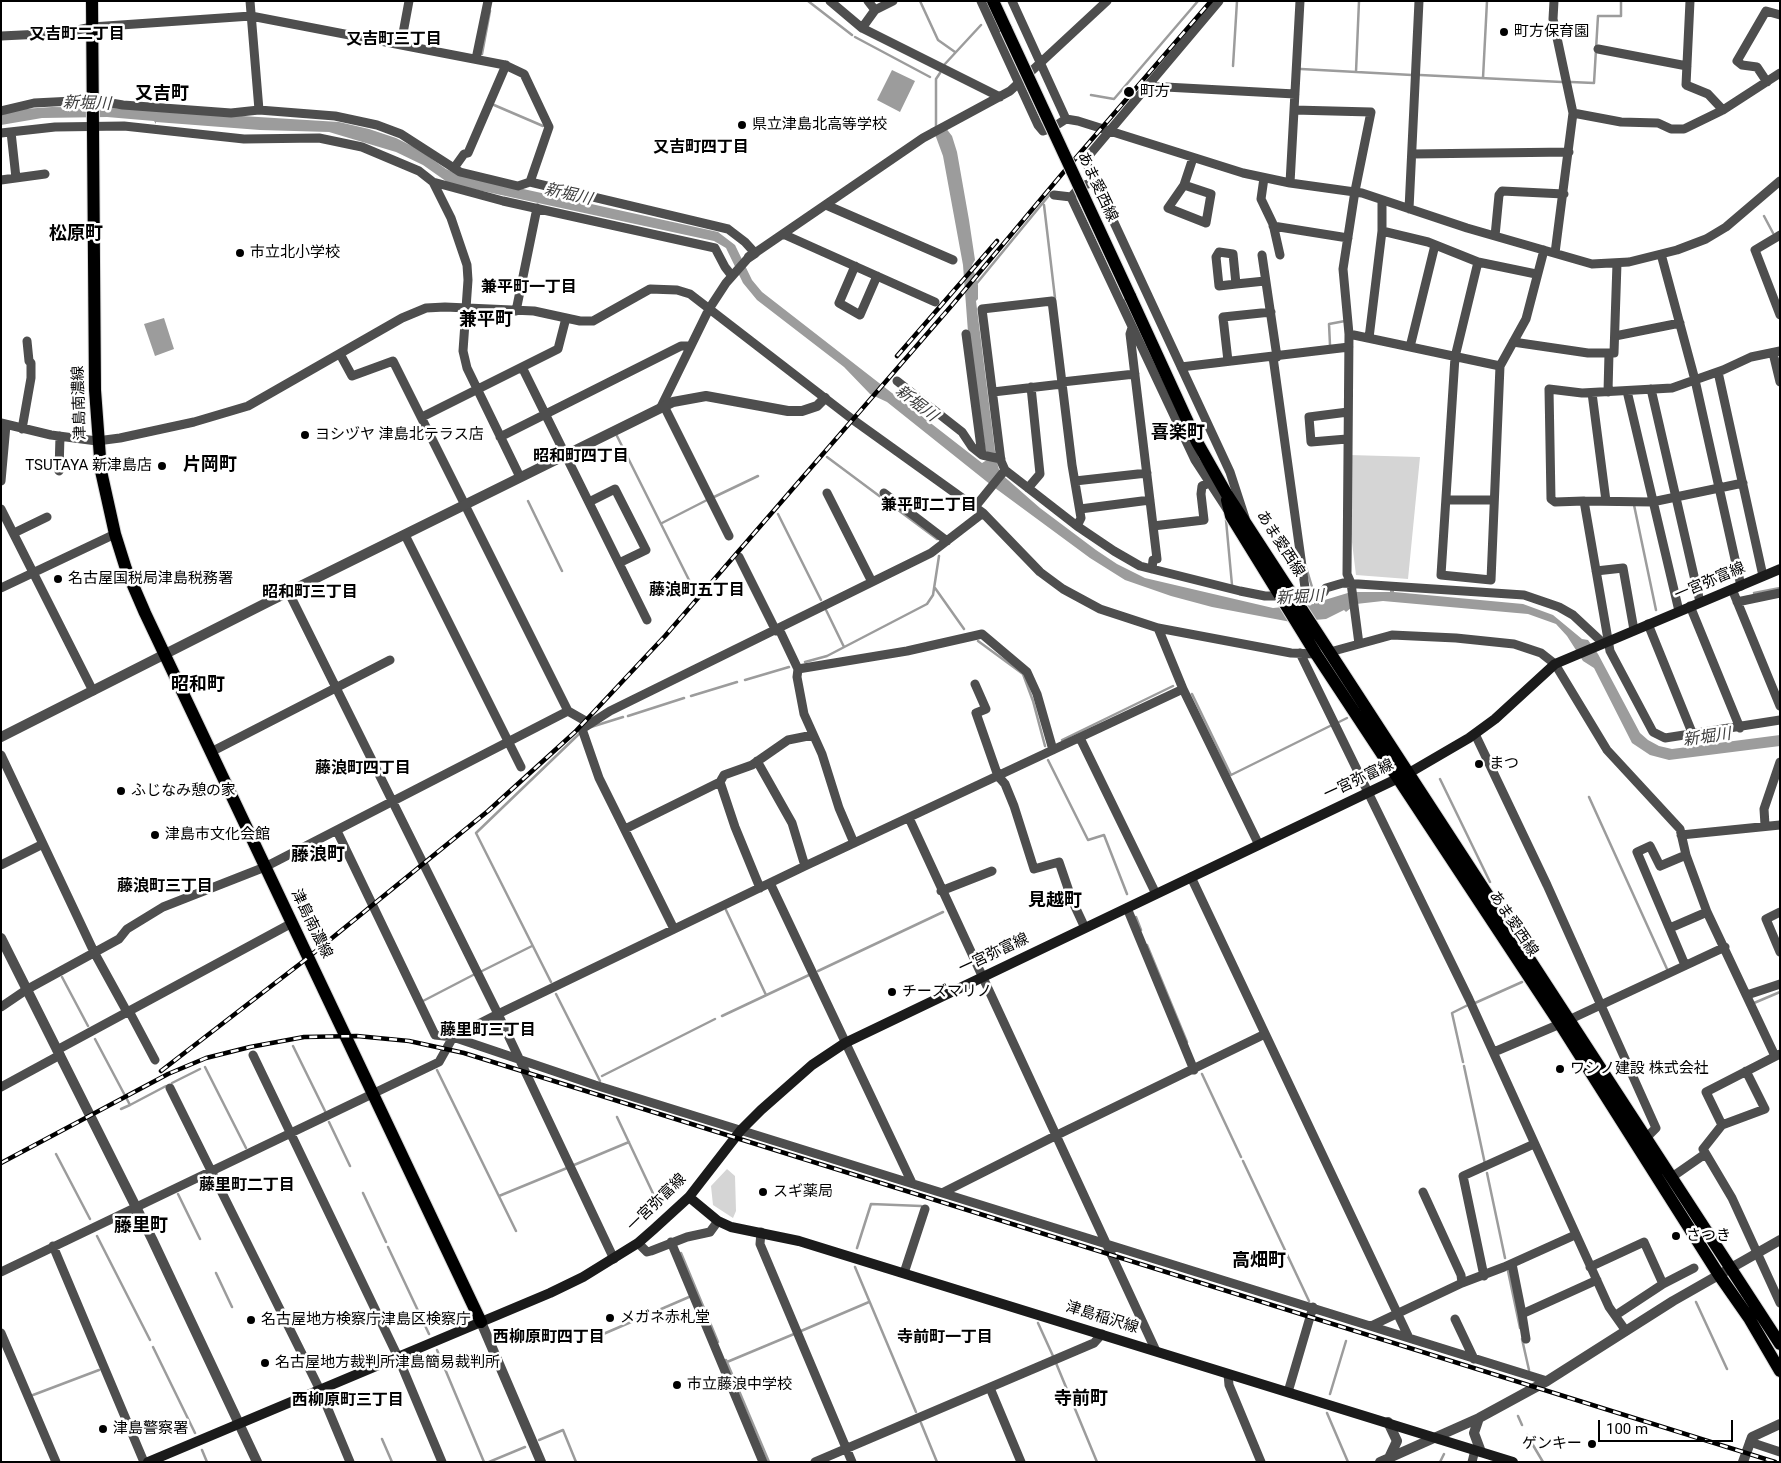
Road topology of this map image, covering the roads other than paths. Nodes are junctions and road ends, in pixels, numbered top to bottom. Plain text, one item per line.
1 (92, 1) edge
2 (250, 1) edge
3 (409, 1) edge
4 (488, 1) edge
5 (830, 1) edge
6 (868, 1) edge
7 (893, 1) edge
8 (981, 1) edge
9 (993, 1) edge
10 (1106, 1) edge
11 (1219, 1) edge
12 (1300, 1) edge
13 (1419, 1) edge
14 (1554, 1) edge
15 (1690, 1) edge
16 (1014, 2) edge
17 (875, 10) junction
18 (1780, 15) edge
19 (251, 16) junction
20 (92, 27) junction
21 (862, 28) junction
22 (1, 36) edge
23 (401, 44) junction
24 (1598, 49) dead end
25 (476, 59) junction
26 (1040, 63) junction
27 (506, 66) junction
28 (1687, 66) junction
29 (1780, 73) edge
30 (1018, 82) junction
31 (1767, 82) junction
32 (1147, 86) junction
33 (1295, 94) junction
34 (1000, 97) junction
35 (93, 103) junction
36 (259, 110) junction
37 (1294, 110) junction
38 (1723, 110) junction
39 (1, 111) edge
40 (1573, 112) junction
41 (1066, 119) junction
42 (93, 124) junction
43 (1108, 131) junction
44 (6, 133) edge
45 (1569, 152) junction
46 (1412, 154) junction
47 (1193, 158) junction
48 (454, 168) junction
49 (45, 174) dead end
50 (16, 178) junction
51 (1264, 178) junction
52 (1, 180) edge
53 (1780, 181) edge
54 (433, 182) junction
55 (530, 182) junction
56 (1095, 182) junction
57 (1290, 183) junction
58 (1184, 185) junction
59 (1355, 191) junction
60 (1564, 194) junction
61 (1054, 195) dead end
62 (1071, 197) junction
63 (1382, 200) junction
64 (826, 204) junction
65 (537, 208) junction
66 (1409, 209) junction
67 (1274, 226) junction
68 (1382, 231) junction
69 (783, 234) junction
70 (1120, 235) junction
71 (1780, 235) edge
72 (1495, 236) junction
73 (1348, 238) junction
74 (1435, 245) junction
75 (1094, 247) junction
76 (1544, 250) junction
77 (1555, 253) junction
78 (1661, 254) junction
79 (752, 255) junction
80 (1262, 255) dead end
81 (1280, 255) dead end
82 (953, 260) dead end
83 (1478, 262) junction
84 (1617, 263) junction
85 (856, 266) junction
86 (734, 274) junction
87 (1536, 274) junction
88 (877, 276) junction
89 (1265, 281) junction
90 (1236, 284) dead end
91 (935, 302) dead end
92 (1778, 303) edge
93 (466, 309) junction
94 (709, 309) junction
95 (516, 311) junction
96 (1271, 312) junction
97 (1780, 315) edge
98 (566, 318) junction
99 (1680, 323) junction
100 (1132, 328) junction
101 (966, 334) dead end
102 (1349, 334) junction
103 (1615, 336) junction
104 (1370, 338) junction
105 (27, 341) dead end
106 (1513, 342) junction
107 (691, 346) junction
108 (1349, 347) junction
109 (1410, 347) junction
110 (1776, 352) edge
111 (1609, 353) junction
112 (340, 354) junction
113 (1275, 357) junction
114 (1455, 358) junction
115 (1228, 361) junction
116 (1500, 366) junction
117 (522, 367) junction
118 (1181, 367) junction
119 (1152, 370) junction
120 (1718, 372) junction
121 (1135, 373) junction
122 (898, 380) dead end
123 (1695, 380) junction
124 (1780, 382) edge
125 (1062, 383) junction
126 (1031, 388) junction
127 (476, 389) junction
128 (1651, 390) junction
129 (1627, 391) junction
130 (993, 392) junction
131 (1608, 392) junction
132 (1592, 393) junction
133 (825, 398) junction
134 (662, 406) junction
135 (1348, 412) junction
136 (545, 415) junction
137 (422, 416) junction
138 (3, 424) edge
139 (22, 429) junction
140 (60, 436) junction
141 (500, 437) junction
142 (1348, 439) junction
143 (97, 441) junction
144 (565, 455) junction
145 (982, 455) junction
146 (999, 459) junction
147 (59, 471) dead end
148 (1004, 471) junction
149 (1147, 473) junction
150 (520, 477) junction
151 (1, 481) edge
152 (1075, 482) junction
153 (1209, 483) junction
154 (1742, 483) junction
155 (1028, 488) junction
156 (1718, 488) junction
157 (827, 493) dead end
158 (884, 493) dead end
159 (1226, 493) junction
160 (1675, 498) junction
161 (1150, 500) junction
162 (1446, 500) junction
163 (1494, 500) junction
164 (1584, 501) junction
165 (1606, 501) junction
166 (589, 502) junction
167 (1652, 502) junction
168 (466, 504) junction
169 (1, 509) edge
170 (1080, 509) junction
171 (979, 510) junction
172 (1231, 516) junction
173 (47, 517) dead end
174 (1245, 519) junction
175 (1077, 526) junction
176 (1153, 526) junction
177 (14, 533) junction
178 (115, 534) junction
179 (405, 535) junction
180 (729, 536) dead end
181 (947, 541) junction
182 (739, 557) dead end
183 (619, 563) junction
184 (1152, 569) junction
185 (1780, 569) edge
186 (1596, 571) junction
187 (33, 572) junction
188 (1763, 576) junction
189 (872, 582) junction
190 (1351, 583) junction
191 (1736, 587) junction
192 (1, 588) edge
193 (289, 593) junction
194 (1780, 593) edge
195 (1292, 597) junction
196 (1737, 602) junction
197 (1695, 604) junction
198 (1679, 611) junction
199 (647, 620) dead end
200 (1648, 624) junction
201 (1158, 628) junction
202 (778, 630) junction
203 (1634, 630) junction
204 (1603, 643) junction
205 (1359, 644) junction
206 (1330, 652) junction
207 (1300, 653) junction
208 (165, 654) junction
209 (1316, 654) junction
210 (390, 660) dead end
211 (1555, 664) junction
212 (798, 669) junction
213 (975, 684) dead end
214 (335, 687) junction
215 (1183, 689) junction
216 (93, 691) junction
217 (1780, 706) edge
218 (568, 711) junction
219 (1780, 720) edge
220 (589, 723) junction
221 (1740, 728) junction
222 (1475, 734) junction
223 (813, 735) junction
224 (1693, 735) junction
225 (1, 737) edge
226 (1080, 738) junction
227 (508, 742) junction
228 (1053, 750) junction
229 (211, 752) junction
230 (1, 754) edge
231 (757, 761) junction
232 (1780, 762) edge
233 (521, 767) dead end
234 (1409, 773) junction
235 (998, 776) junction
236 (1396, 778) junction
237 (720, 782) junction
238 (1369, 792) junction
239 (393, 803) junction
240 (908, 818) junction
241 (1765, 825) junction
242 (1780, 825) edge
243 (625, 829) junction
244 (337, 831) junction
245 (1681, 835) junction
246 (854, 843) junction
247 (43, 844) junction
248 (1259, 845) junction
249 (1686, 855) junction
250 (1, 864) edge
251 (805, 866) junction
252 (265, 867) junction
253 (992, 871) dead end
254 (1191, 877) junction
255 (770, 883) junction
256 (760, 888) junction
257 (941, 891) junction
258 (1156, 894) junction
259 (1127, 908) junction
260 (1707, 912) junction
261 (1780, 912) edge
262 (292, 923) junction
263 (1085, 928) junction
264 (1670, 928) junction
265 (674, 929) junction
266 (1, 938) edge
267 (1725, 946) junction
268 (94, 952) junction
269 (1780, 952) edge
270 (1685, 965) junction
271 (982, 976) junction
272 (1780, 984) edge
273 (26, 990) junction
274 (1748, 995) junction
275 (1600, 1006) junction
276 (1, 1007) edge
277 (128, 1011) junction
278 (498, 1014) junction
279 (1564, 1022) junction
280 (1265, 1034) junction
281 (452, 1037) junction
282 (845, 1044) junction
283 (59, 1052) junction
284 (1494, 1052) junction
285 (253, 1055) dead end
286 (1777, 1055) edge
287 (155, 1060) dead end
288 (520, 1060) junction
289 (1194, 1070) junction
290 (1746, 1071) junction
291 (1, 1087) edge
292 (170, 1088) dead end
293 (375, 1094) junction
294 (1722, 1125) junction
295 (741, 1130) junction
296 (290, 1133) junction
297 (1054, 1136) junction
298 (1646, 1138) junction
299 (1534, 1144) junction
300 (1705, 1154) junction
301 (212, 1172) junction
302 (1672, 1177) junction
303 (912, 1183) junction
304 (944, 1192) junction
305 (1423, 1192) dead end
306 (689, 1197) junction
307 (136, 1207) junction
308 (925, 1209) dead end
309 (718, 1221) junction
310 (761, 1232) junction
311 (1575, 1235) junction
312 (1780, 1240) edge
313 (671, 1242) junction
314 (638, 1243) junction
315 (1106, 1244) junction
316 (53, 1246) junction
317 (1758, 1252) junction
318 (614, 1259) junction
319 (1512, 1264) junction
320 (1590, 1267) junction
321 (1694, 1268) dead end
322 (1731, 1268) junction
323 (1, 1272) edge
324 (904, 1272) junction
325 (1719, 1274) junction
326 (1484, 1276) junction
327 (1596, 1280) junction
328 (1462, 1282) junction
329 (1664, 1284) junction
330 (1780, 1303) edge
331 (1312, 1308) junction
332 (1397, 1314) junction
333 (1522, 1314) junction
334 (1616, 1315) junction
335 (1455, 1319) dead end
336 (481, 1322) junction
337 (1371, 1326) junction
338 (1626, 1331) junction
339 (1, 1333) edge
340 (1102, 1334) junction
341 (1409, 1338) junction
342 (1526, 1339) dead end
343 (1780, 1344) edge
344 (1156, 1351) junction
345 (398, 1357) junction
346 (1474, 1358) junction
347 (1780, 1371) edge
348 (1228, 1374) junction
349 (1547, 1381) junction
350 (990, 1388) junction
351 (320, 1390) junction
352 (1288, 1392) junction
353 (1480, 1418) junction
354 (1388, 1422) junction
355 (241, 1424) junction
356 (1780, 1424) edge
357 (1437, 1438) junction
358 (1750, 1442) junction
359 (847, 1448) junction
360 (1478, 1451) junction
361 (1780, 1452) edge
362 (1384, 1460) edge
363 (56, 1462) edge
364 (146, 1462) edge
365 (257, 1462) edge
366 (350, 1462) edge
367 (442, 1462) edge
368 (541, 1462) edge
369 (764, 1462) edge
370 (814, 1462) edge
371 (852, 1462) edge
372 (1021, 1462) edge
373 (1261, 1462) edge
374 (1472, 1462) edge
375 (1512, 1462) edge
376 (1743, 1462) edge

1 - 20 main road, 津島南濃線
2 - 19 street
3 - 23 street
4 - 25 street
5 - 21 street
6 - 17 street
7 - 17 street
8 - 30 street
9 - 159 main road, あま愛西線, bridge
10 - 26 street
11 - 32 street
12 - 33 street
13 - 46 street
14 - 40 street
15 - 28 street
16 - 26 street
17 - 21 street
18 - 31 street
19 - 20 street
19 - 23 street
19 - 36 street
20 - 22 street
20 - 35 main road, 津島南濃線
21 - 34 street
23 - 25 street
24 - 28 street
25 - 27 street
26 - 30 street
26 - 41 street
27 - 48 street
27 - 55 street
28 - 38 street
29 - 31 street
30 - 34 street
30 - 41 street
31 - 38 street
32 - 33 street
32 - 43 street
33 - 37 street
34 - 64 street
35 - 36 street
35 - 39 street
35 - 42 main road, 津島南濃線
36 - 48 street
37 - 57 street
37 - 59 street
38 - 40 street
40 - 45 street
41 - 43 street
42 - 44 street
42 - 54 street
42 - 143 main road, 津島南濃線
43 - 47 street
43 - 56 street
44 - 50 street
45 - 46 street
45 - 60 street
46 - 66 street
47 - 51 street
47 - 58 street
48 - 55 street
49 - 50 street
50 - 52 street
51 - 57 street
51 - 67 street
53 - 78 street
54 - 65 street
54 - 93 street
55 - 79 street
56 - 62 street
56 - 70 street
57 - 59 street
58 - 58 street
59 - 63 street
59 - 73 street
60 - 72 street
60 - 77 street
61 - 62 street
62 - 75 street
63 - 66 street
63 - 68 street
64 - 69 street
64 - 82 street
65 - 86 street
65 - 95 street
66 - 72 street
67 - 73 street
67 - 81 street
68 - 74 street
68 - 104 street
69 - 79 street
69 - 85 street
70 - 75 street
70 - 118 street
71 - 92 street
72 - 76 street
73 - 102 street
74 - 83 street
74 - 109 street
75 - 100 street
76 - 77 street
76 - 87 street
77 - 84 street
78 - 84 street
78 - 99 street
79 - 86 street
80 - 89 street
83 - 87 street
83 - 114 street
84 - 103 street
85 - 88 street
85 - 88 street
86 - 94 street
87 - 106 street
88 - 91 street
89 - 90 street
89 - 96 street
92 - 97 street
93 - 95 street
93 - 112 street
93 - 127 street
94 - 98 street
94 - 107 street
94 - 133 street
95 - 98 street
96 - 113 street
96 - 115 street
98 - 117 street
99 - 103 street
99 - 123 street
100 - 119 street
100 - 121 street
101 - 145 street
102 - 104 street
102 - 108 street
103 - 111 street
104 - 109 street
105 - 139 street
106 - 111 street
106 - 116 street
107 - 134 street
107 - 136 street
108 - 113 street
108 - 135 street
109 - 114 street
110 - 120 street
110 - 124 street
111 - 131 street
112 - 137 street
112 - 143 street
113 - 115 street
113 - 195 street
114 - 116 street
114 - 162 street
115 - 118 street
116 - 163 street
117 - 127 street
117 - 136 street
118 - 174 street
119 - 121 street
119 - 153 street
120 - 123 street
120 - 154 street
121 - 125 street
121 - 149 street
122 - 145 street
123 - 128 street
123 - 156 street
125 - 126 street
125 - 130 street
125 - 152 street
126 - 130 street
126 - 155 street
127 - 137 street
127 - 141 street
128 - 129 street
128 - 160 street
129 - 131 street
129 - 167 street
130 - 146 street
131 - 132 street
132 - 164 street
132 - 165 street
133 - 134 street
133 - 171 street
134 - 144 street
134 - 180 street
135 - 142 street
135 - 142 street
136 - 141 street
136 - 144 street
137 - 168 street
138 - 139 street
138 - 151 street
139 - 140 street
140 - 143 street
140 - 147 street
141 - 150 street
142 - 190 street
143 - 178 main road, 津島南濃線
144 - 150 street
144 - 166 street
145 - 146 street
146 - 148 street
148 - 155 street
148 - 171 street
149 - 152 street
149 - 161 street
150 - 168 street
152 - 170 street
153 - 172 street
153 - 176 street
154 - 156 street
154 - 188 street
155 - 175 street
156 - 160 street
156 - 191 street
157 - 189 street
158 - 181 street
159 - 172 main road, あま愛西線
159 - 174 main road, あま愛西線
160 - 167 street
160 - 197 street
161 - 170 street
161 - 176 street
162 - 163 street
162 - 163 street
164 - 165 street
164 - 186 street
165 - 167 street
166 - 183 street
166 - 183 street
167 - 198 street
168 - 179 street
168 - 218 street
169 - 177 street
170 - 175 street
171 - 181 street
171 - 201 street
172 - 195 main road, あま愛西線
173 - 177 street
174 - 195 main road, あま愛西線
175 - 184 street
176 - 184 street
177 - 187 street
178 - 187 street
178 - 208 main road, 津島南濃線
179 - 193 street
179 - 227 street
181 - 189 street
182 - 202 street
183 - 199 street
184 - 195 street
185 - 188 main road, 一宮弥富線
186 - 203 street
186 - 204 street
187 - 192 street
187 - 216 street
188 - 191 main road, 一宮弥富線
189 - 202 street
190 - 195 street
190 - 204 street
190 - 205 street
191 - 196 street
191 - 197 main road, 一宮弥富線
193 - 208 street
193 - 214 street
194 - 196 street
195 - 206 main road, あま愛西線
195 - 209 main road, あま愛西線
196 - 217 street
197 - 198 main road, 一宮弥富線
197 - 221 street
198 - 200 main road, 一宮弥富線
200 - 203 main road, 一宮弥富線
200 - 224 street
201 - 207 street
201 - 215 street
202 - 212 street
202 - 220 street
203 - 204 main road, 一宮弥富線
204 - 211 main road, 一宮弥富線
204 - 224 street
205 - 206 street
205 - 211 street
206 - 234 main road, あま愛西線
207 - 209 street
207 - 238 street
208 - 216 street
208 - 229 main road, 津島南濃線
209 - 236 main road, あま愛西線
210 - 214 street
211 - 222 main road, 一宮弥富線
211 - 245 street
212 - 223 street
212 - 228 street
213 - 235 street
214 - 229 street
214 - 239 street
215 - 226 street
215 - 248 street
216 - 225 street
218 - 220 street
218 - 227 street
219 - 221 street
220 - 243 street
221 - 224 street
222 - 234 main road, 一宮弥富線
222 - 275 street
223 - 231 street
223 - 246 street
226 - 228 street
226 - 258 street
227 - 233 street
227 - 239 street
228 - 235 street
229 - 252 main road, 津島南濃線
230 - 247 street
231 - 237 street
231 - 251 street
232 - 241 street
234 - 236 main road, 一宮弥富線
234 - 279 main road, あま愛西線
235 - 240 street
235 - 263 street
236 - 238 main road, 一宮弥富線
236 - 279 main road, あま愛西線
237 - 243 street
237 - 256 street
238 - 248 main road, 一宮弥富線
238 - 284 street
239 - 244 street
239 - 278 street
240 - 246 street
240 - 257 street
241 - 242 street
241 - 245 street
243 - 265 street
244 - 252 street
244 - 281 street
245 - 249 street
246 - 251 street
247 - 250 street
247 - 268 street
248 - 254 main road, 一宮弥富線
249 - 260 street
249 - 264 street
251 - 255 street
252 - 262 main road, 津島南濃線
252 - 268 street
253 - 257 street
254 - 258 main road, 一宮弥富線
254 - 280 street
255 - 256 street
255 - 282 street
256 - 265 street
257 - 271 street
258 - 259 main road, 一宮弥富線
259 - 263 main road, 一宮弥富線
259 - 289 street
260 - 264 street
260 - 267 street
261 - 269 street
262 - 277 street
262 - 293 main road, 津島南濃線
263 - 271 main road, 一宮弥富線
264 - 270 street
265 - 278 street
266 - 273 street
267 - 270 street
267 - 274 street
268 - 273 street
268 - 277 street
270 - 275 street
271 - 282 main road, 一宮弥富線
271 - 297 street
272 - 274 street
273 - 276 street
273 - 283 street
274 - 286 street
275 - 279 street
275 - 298 street
277 - 283 street
277 - 287 street
278 - 281 street
278 - 288 street
279 - 284 street
279 - 298 main road, あま愛西線
279 - 325 main road, あま愛西線
280 - 289 street
280 - 332 street
281 - 288 street
281 - 293 street
282 - 295 main road, 一宮弥富線
282 - 303 street
283 - 291 street
283 - 307 street
284 - 299 street
285 - 296 street
286 - 290 street
288 - 295 street
288 - 318 street
289 - 297 street
290 - 294 street
290 - 294 street
292 - 301 street
293 - 296 street
293 - 336 main road, 津島南濃線
294 - 300 street
295 - 303 street
295 - 306 main road, 一宮弥富線
296 - 301 street
296 - 345 street
297 - 304 street
297 - 315 street
298 - 302 main road, あま愛西線
299 - 311 street
299 - 326 street
300 - 302 street
300 - 317 street
301 - 307 street
301 - 351 street
302 - 322 main road, あま愛西線
303 - 304 street
304 - 315 street
305 - 328 street
306 - 309 main road, 津島稲沢線
306 - 314 main road, 一宮弥富線
307 - 316 street
307 - 355 street
308 - 324 street
309 - 310 main road, 津島稲沢線
309 - 313 street
310 - 324 main road, 津島稲沢線
310 - 359 street
311 - 319 street
311 - 320 street
312 - 317 street
313 - 314 street
313 - 369 street
314 - 318 main road, 一宮弥富線
315 - 331 street
315 - 344 street
316 - 323 street
316 - 364 street
317 - 322 street
317 - 330 street
318 - 336 main road, 一宮弥富線
319 - 326 street
319 - 333 street
320 - 327 street
320 - 329 street
321 - 329 street
322 - 325 street
322 - 343 main road, あま愛西線
324 - 340 main road, 津島稲沢線
325 - 338 street
325 - 347 main road, あま愛西線
326 - 328 street
327 - 333 street
327 - 334 street
328 - 332 street
329 - 334 street
331 - 337 street
331 - 352 street
332 - 337 street
332 - 341 street
333 - 342 street
334 - 338 street
335 - 346 street
336 - 345 main road, 一宮弥富線
336 - 368 street
337 - 341 street
338 - 349 street
339 - 363 street
340 - 344 main road, 津島稲沢線
340 - 350 street
341 - 346 street
344 - 348 main road, 津島稲沢線
345 - 351 main road, 一宮弥富線
345 - 367 street
346 - 349 street
348 - 352 main road, 津島稲沢線
348 - 373 street
349 - 353 street
350 - 359 street
350 - 372 street
351 - 355 main road, 一宮弥富線
351 - 366 street
352 - 354 main road, 津島稲沢線
353 - 357 street
353 - 360 street
354 - 357 main road, 津島稲沢線
354 - 362 street
355 - 364 main road, 一宮弥富線
355 - 365 street
356 - 358 street
357 - 360 main road, 津島稲沢線
357 - 362 street
358 - 361 street
358 - 376 street
359 - 370 street
359 - 371 street
360 - 374 street
360 - 375 main road, 津島稲沢線

